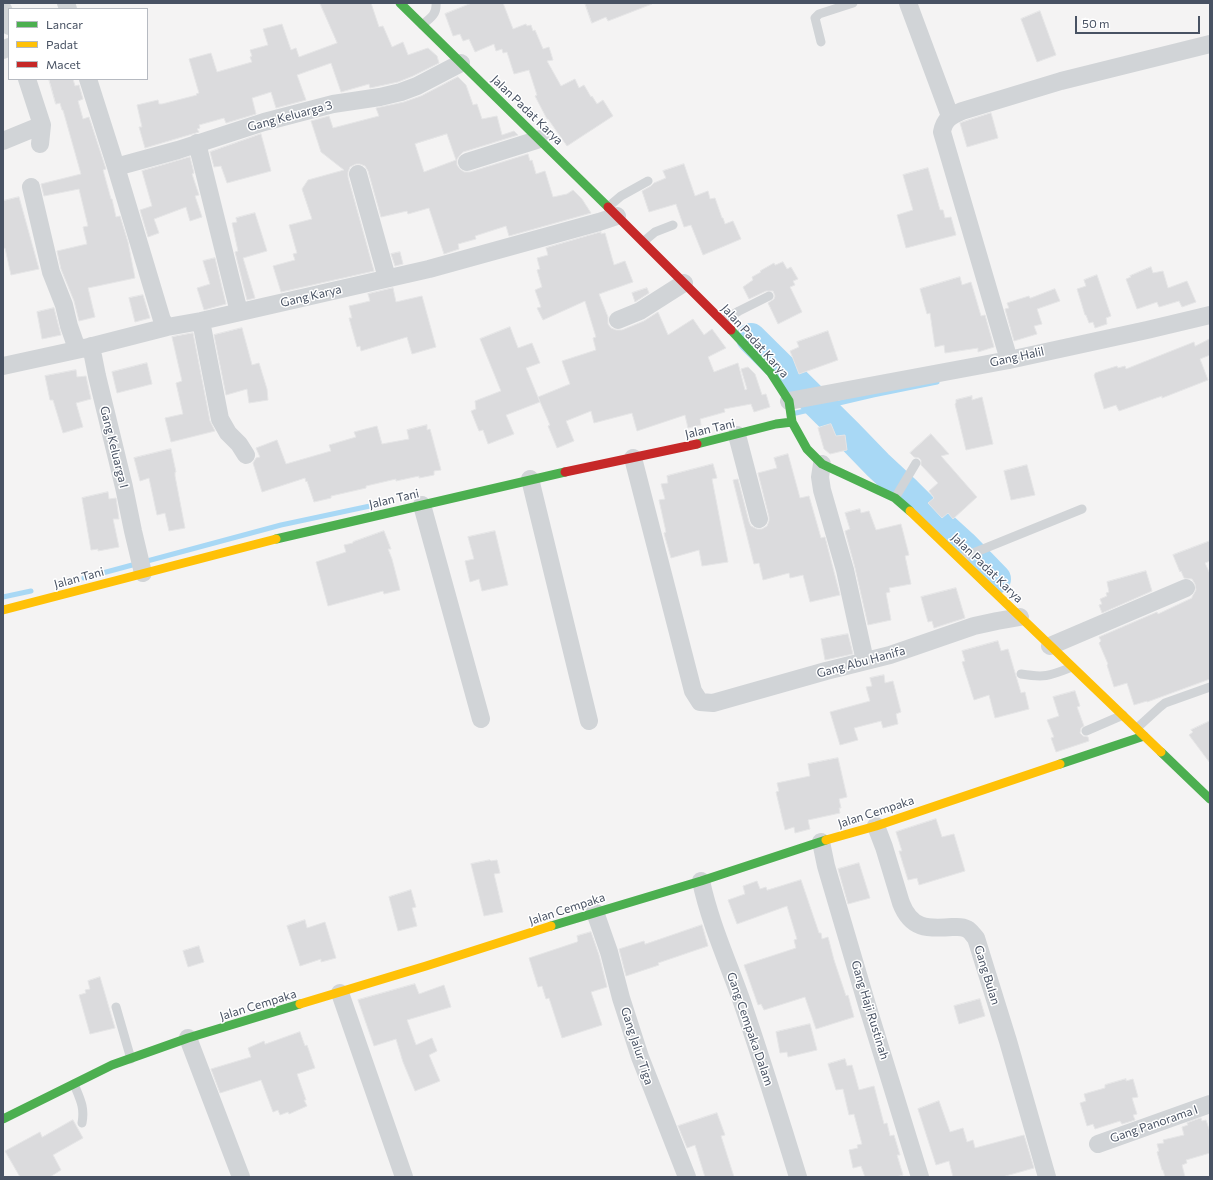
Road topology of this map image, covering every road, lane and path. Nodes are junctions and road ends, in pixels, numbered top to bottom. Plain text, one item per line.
1 (400, 3) edge
2 (436, 3) edge
3 (853, 3) edge
4 (908, 3) edge
5 (3, 9) edge
6 (8, 23) edge
7 (425, 23) junction
8 (821, 42) dead end
9 (1210, 44) edge
10 (461, 63) junction
11 (27, 80) edge
12 (88, 80) edge
13 (950, 116) junction
14 (42, 125) junction
15 (540, 139) junction
16 (3, 141) edge
17 (40, 144) dead end
18 (197, 144) junction
19 (467, 162) dead end
20 (116, 168) junction
21 (358, 174) dead end
22 (648, 181) dead end
23 (30, 187) dead end
24 (613, 209) junction
25 (673, 225) dead end
26 (645, 240) junction
27 (387, 278) junction
28 (684, 283) junction
29 (769, 296) dead end
30 (239, 312) junction
31 (1210, 315) edge
32 (725, 319) junction
33 (618, 320) dead end
34 (201, 321) junction
35 (167, 327) junction
36 (86, 348) junction
37 (1008, 360) junction
38 (3, 366) edge
39 (792, 410) junction
40 (737, 435) junction
41 (246, 455) dead end
42 (633, 458) junction
43 (916, 463) dead end
44 (822, 464) junction
45 (530, 479) junction
46 (897, 495) junction
47 (422, 505) junction
48 (1082, 509) dead end
49 (759, 519) dead end
50 (963, 556) junction
51 (142, 570) junction
52 (1186, 588) dead end
53 (3, 610) edge
54 (1020, 617) junction
55 (1050, 646) junction
56 (865, 661) junction
57 (1072, 667) junction
58 (1021, 674) dead end
59 (1210, 687) edge
60 (1123, 715) junction
61 (481, 719) dead end
62 (589, 721) dead end
63 (1139, 727) junction
64 (1086, 731) dead end
65 (1144, 736) junction
66 (1210, 799) edge
67 (876, 826) junction
68 (821, 842) junction
69 (701, 881) junction
70 (596, 912) junction
71 (340, 993) junction
72 (116, 1007) dead end
73 (188, 1038) junction
74 (131, 1059) junction
75 (73, 1083) junction
76 (1210, 1104) edge
77 (3, 1119) edge
78 (82, 1123) dead end
79 (1098, 1144) dead end
80 (242, 1177) edge
81 (404, 1177) edge
82 (687, 1177) edge
83 (798, 1177) edge
84 (920, 1177) edge
85 (1047, 1177) edge

1 - 7 street, Jalan Padat Karya
2 - 7 lane
3 - 8 lane
4 - 13 street
5 - 6 street
7 - 10 street, Jalan Padat Karya
9 - 13 street
10 - 15 street, Jalan Padat Karya
10 - 18 street, Gang Keluarga 3
11 - 14 street
12 - 20 street
13 - 37 street
14 - 16 street
14 - 17 street
15 - 19 street
15 - 24 street, Jalan Padat Karya
18 - 20 street, Gang Keluarga 3
18 - 30 street
20 - 35 street
21 - 27 street
22 - 24 lane
23 - 36 street, Gang Keluarga I
24 - 26 street, Jalan Padat Karya
24 - 27 street, Gang Karya
25 - 26 lane
26 - 28 street, Jalan Padat Karya
27 - 30 street, Gang Karya
28 - 32 street, Jalan Padat Karya
28 - 33 street
29 - 32 lane
30 - 34 street, Gang Karya
31 - 37 street, Gang Halil
32 - 39 street, Jalan Padat Karya
34 - 35 street, Gang Karya
34 - 41 street
35 - 36 street, Gang Karya
36 - 38 street, Gang Karya
36 - 51 street, Gang Keluarga I
37 - 39 street, Gang Halil
39 - 40 street, Jalan Tani
39 - 44 street, Jalan Padat Karya
40 - 42 street, Jalan Tani
40 - 49 street
42 - 45 street, Jalan Tani
42 - 56 street, Gang Abu Hanifa
43 - 46 lane
44 - 46 street, Jalan Padat Karya
44 - 56 street
45 - 47 street, Jalan Tani
45 - 62 street
46 - 50 street, Jalan Padat Karya
47 - 51 street, Jalan Tani
47 - 61 street
48 - 50 lane
50 - 54 street, Jalan Padat Karya
51 - 53 street, Jalan Tani
52 - 55 street
54 - 55 street, Jalan Padat Karya
54 - 56 street, Gang Abu Hanifa
55 - 57 street, Jalan Padat Karya
57 - 58 lane
57 - 60 street, Jalan Padat Karya
59 - 63 lane
60 - 63 street, Jalan Padat Karya
60 - 64 lane
63 - 65 street, Jalan Padat Karya
65 - 66 street, Jalan Padat Karya
65 - 67 street, Jalan Cempaka
67 - 68 street, Jalan Cempaka
67 - 85 street, Gang Bulan
68 - 69 street, Jalan Cempaka
68 - 84 street, Gang Haji Rustinah
69 - 70 street, Jalan Cempaka
69 - 83 street, Gang Cempaka Dalam
70 - 71 street, Jalan Cempaka
70 - 82 street, Gang Jalur Tiga
71 - 73 street, Jalan Cempaka
71 - 81 street
72 - 74 lane
73 - 74 street, Jalan Cempaka
73 - 80 street
74 - 75 street, Jalan Cempaka
75 - 77 street, Jalan Cempaka
75 - 78 lane
76 - 79 street, Gang Panorama I

